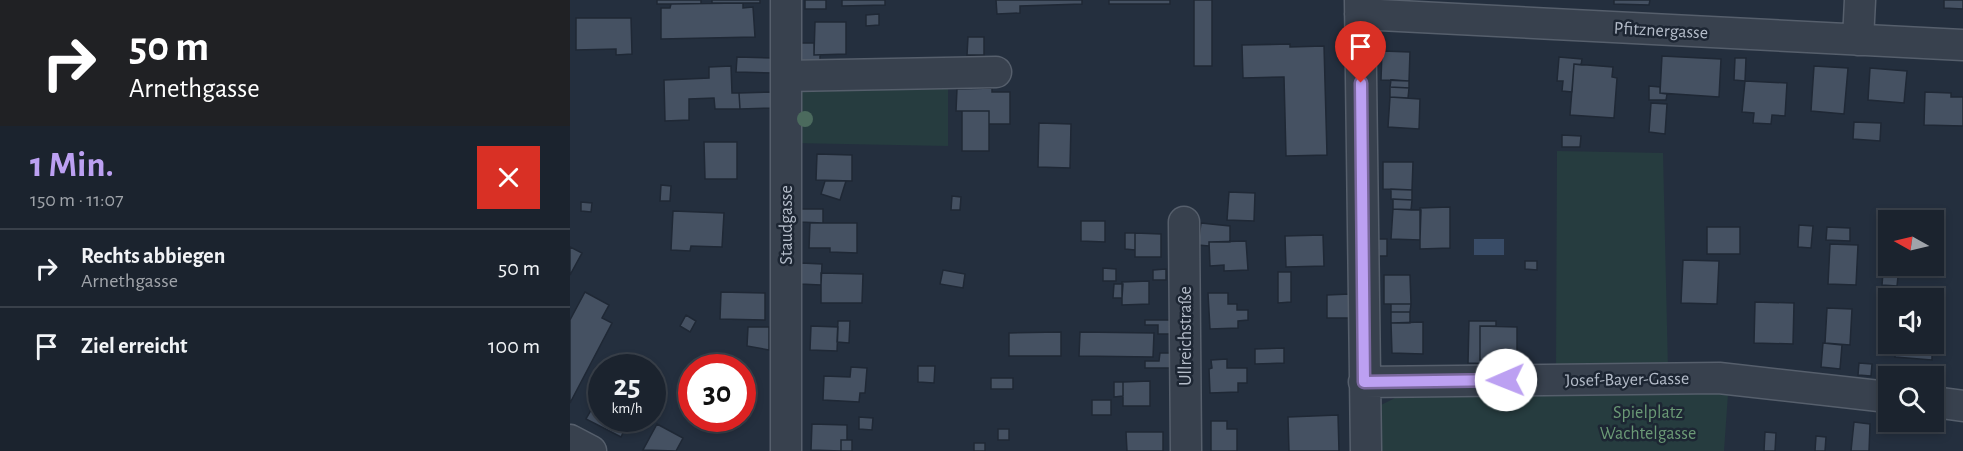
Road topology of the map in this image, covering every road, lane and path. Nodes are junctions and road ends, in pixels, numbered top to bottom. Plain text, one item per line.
1 (786, 0) edge
2 (1860, 0) edge
3 (1360, 7) edge
4 (1858, 39) junction
5 (1963, 45) edge
6 (996, 72) dead end
7 (786, 76) junction
8 (1184, 222) dead end
9 (1364, 382) junction
10 (1878, 396) edge
11 (1944, 403) edge
12 (1963, 406) edge
13 (570, 440) edge
14 (591, 451) edge
15 (786, 451) edge
16 (1186, 451) edge
17 (1366, 451) edge

1 - 7 street, Staudgasse
2 - 4 street
3 - 4 street, Pfitznergasse
3 - 9 street
4 - 5 street, Pfitznergasse
6 - 7 street
7 - 15 street, Staudgasse
8 - 16 street, Ullreichstraße
9 - 10 street, Josef-Bayer-Gasse
9 - 17 street
11 - 12 street
13 - 14 street

